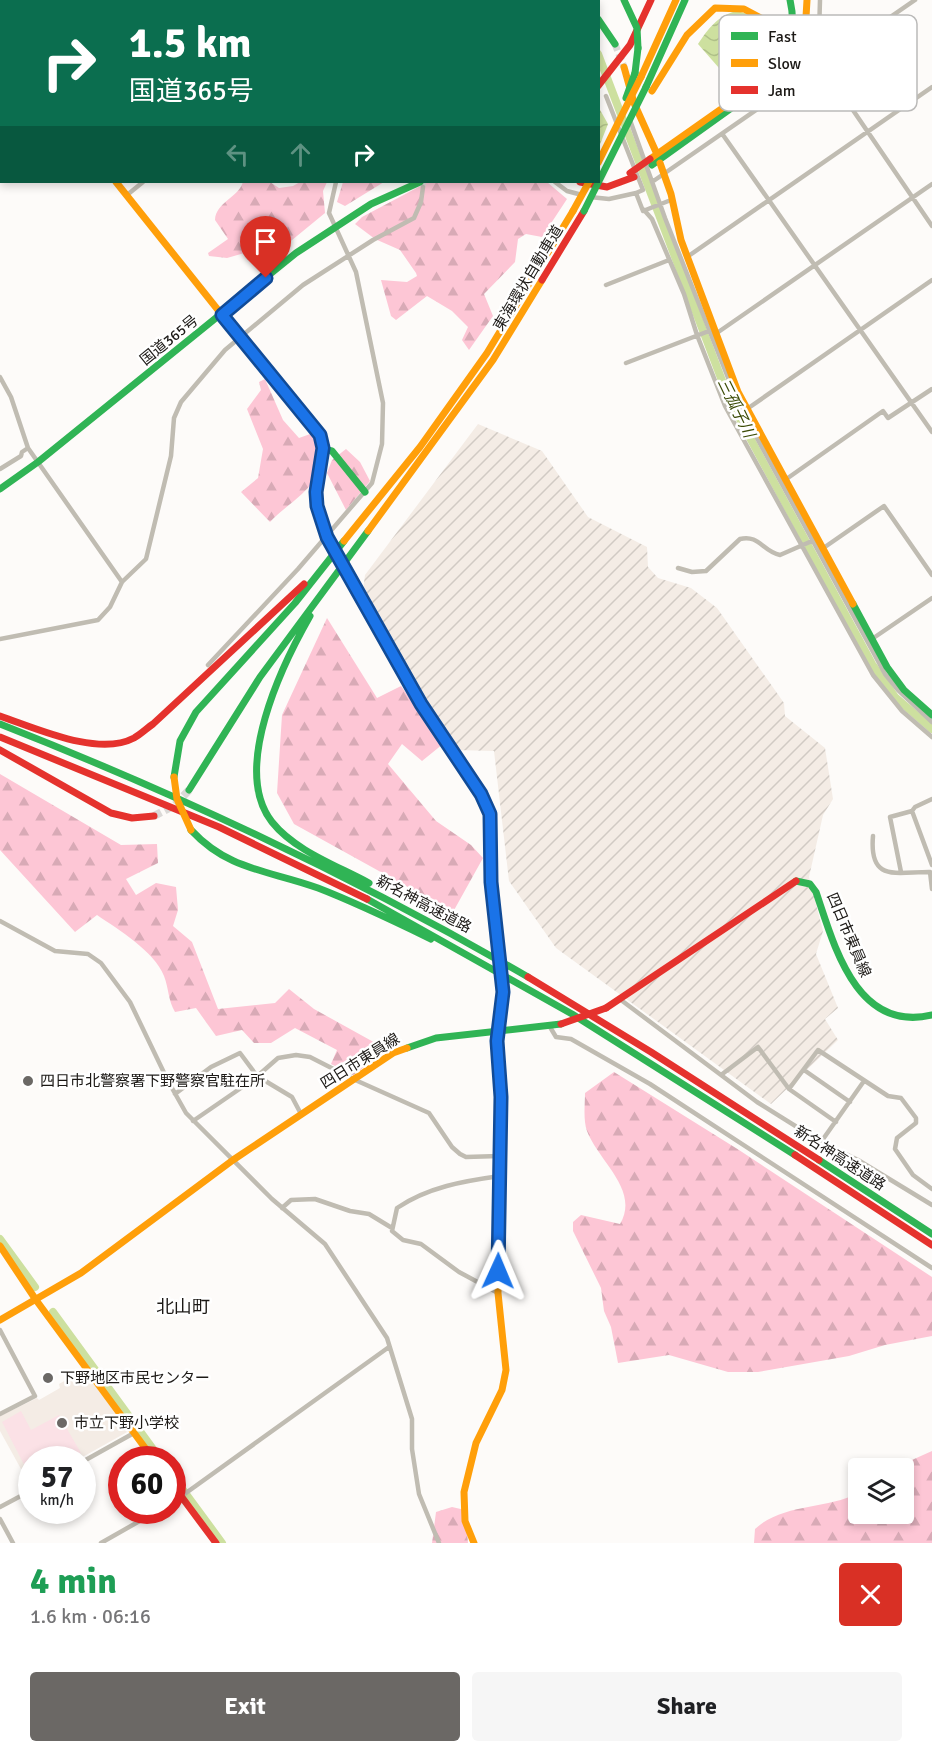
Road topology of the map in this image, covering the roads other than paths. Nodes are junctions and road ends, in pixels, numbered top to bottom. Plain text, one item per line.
1 (624, 0) edge
2 (651, 0) edge
3 (676, 0) edge
4 (685, 0) edge
5 (784, 0) edge
6 (790, 0) edge
7 (820, 0) edge
8 (915, 0) edge
9 (766, 15) edge
10 (788, 15) edge
11 (792, 15) edge
12 (820, 15) edge
13 (894, 15) edge
14 (600, 22) edge
15 (615, 44) tunnel mouth
16 (624, 67) tunnel mouth
17 (638, 75) junction
18 (600, 84) edge
19 (932, 87) edge
20 (649, 89) junction
21 (606, 96) dead end
22 (917, 97) edge
23 (624, 106) dead end
24 (721, 111) edge
25 (725, 111) edge
26 (758, 111) edge
27 (851, 111) edge
28 (898, 111) edge
29 (866, 133) junction
30 (723, 135) junction
31 (656, 152) dead end
32 (600, 158) edge
33 (651, 162) junction
34 (660, 163) dead end
35 (632, 175) junction
36 (665, 176) junction
37 (600, 181) edge
38 (600, 182) edge
39 (652, 182) junction
40 (117, 183) edge
41 (142, 183) edge
42 (336, 183) edge
43 (556, 183) edge
44 (583, 183) edge
45 (588, 183) edge
46 (599, 183) edge
47 (421, 184) edge
48 (932, 184) edge
49 (636, 193) junction
50 (127, 195) junction
51 (911, 198) junction
52 (770, 199) junction
53 (671, 200) junction
54 (661, 204) junction
55 (646, 210) junction
56 (932, 226) edge
57 (333, 228) junction
58 (350, 256) junction
59 (687, 257) junction
60 (669, 260) junction
61 (816, 264) junction
62 (932, 280) edge
63 (606, 285) dead end
64 (222, 315) junction
65 (861, 330) junction
66 (712, 333) junction
67 (697, 335) junction
68 (240, 336) junction
69 (626, 363) dead end
70 (0, 377) edge
71 (932, 389) edge
72 (912, 402) junction
73 (746, 409) junction
74 (932, 432) edge
75 (28, 447) junction
76 (323, 448) junction
77 (39, 462) junction
78 (0, 469) edge
79 (785, 480) junction
80 (0, 489) edge
81 (365, 492) junction
82 (327, 537) junction
83 (346, 540) junction
84 (812, 541) junction
85 (801, 547) junction
86 (354, 548) junction
87 (820, 550) junction
88 (678, 568) dead end
89 (932, 575) edge
90 (122, 582) junction
91 (932, 598) edge
92 (0, 639) edge
93 (869, 640) junction
94 (208, 665) dead end
95 (932, 715) edge
96 (0, 716) edge
97 (932, 722) edge
98 (0, 724) edge
99 (0, 737) edge
100 (932, 737) edge
101 (0, 750) edge
102 (189, 790) tunnel mouth
103 (932, 799) edge
104 (912, 811) junction
105 (154, 816) tunnel mouth
106 (873, 836) dead end
107 (932, 865) edge
108 (901, 872) junction
109 (931, 872) edge
110 (932, 889) edge
111 (0, 921) edge
112 (7, 925) junction
113 (0, 931) edge
114 (480, 949) junction
115 (519, 983) junction
116 (621, 1000) junction
117 (932, 1015) edge
118 (550, 1027) junction
119 (499, 1034) junction
120 (804, 1070) junction
121 (721, 1075) junction
122 (257, 1076) junction
123 (353, 1079) junction
124 (864, 1082) junction
125 (789, 1089) junction
126 (175, 1094) junction
127 (850, 1102) junction
128 (301, 1114) junction
129 (193, 1121) junction
130 (836, 1122) junction
131 (821, 1142) junction
132 (499, 1156) junction
133 (233, 1160) junction
134 (500, 1176) junction
135 (932, 1189) edge
136 (932, 1206) edge
137 (282, 1208) junction
138 (392, 1228) junction
139 (932, 1234) edge
140 (932, 1245) edge
141 (0, 1246) edge
142 (932, 1268) edge
143 (498, 1293) junction
144 (36, 1300) junction
145 (0, 1320) edge
146 (0, 1330) edge
147 (389, 1347) junction
148 (0, 1414) edge
149 (134, 1433) junction
150 (144, 1446) edge
151 (96, 1454) edge
152 (186, 1495) joint
153 (18, 1498) edge
154 (0, 1508) edge
155 (0, 1519) edge
156 (134, 1524) edge
157 (13, 1543) edge
158 (101, 1543) edge
159 (216, 1543) edge
160 (439, 1543) edge
161 (474, 1543) edge

1 - 17 main road, bridge
2 - 18 main road
3 - 17 main road
4 - 20 main road
5 - 10 main road
6 - 11 main road
7 - 12 street
8 - 13 street
9 - 20 main road
14 - 15 main road
16 - 31 main road
17 - 32 main road, bridge
19 - 22 street
20 - 37 main road, 東海環状自動車道, bridge
21 - 49 street
23 - 39 street
24 - 33 main road
25 - 33 main road
26 - 30 street
27 - 29 street
28 - 29 street
29 - 51 street
29 - 52 street
30 - 36 street
30 - 52 street
33 - 35 main road
34 - 36 main road
35 - 38 main road
35 - 44 main road
36 - 39 street
36 - 53 main road
39 - 54 street
40 - 50 main road
41 - 50 street
42 - 57 street
43 - 49 street
45 - 83 main road, 東海環状自動車道, bridge
46 - 86 main road, 東海環状自動車道, bridge
47 - 57 main road, 国道365号
47 - 58 street
48 - 51 street
49 - 55 street
50 - 64 main road
51 - 56 street
51 - 61 street
52 - 59 street
52 - 61 street
53 - 54 street
53 - 59 main road
54 - 55 street
54 - 66 street
55 - 60 street
57 - 58 street
57 - 64 main road, 国道365号
58 - 68 street
58 - 81 street
59 - 66 main road
60 - 63 street
60 - 67 street
61 - 65 street
61 - 66 street
62 - 65 street
64 - 68 main road
64 - 77 main road, 国道365号
65 - 72 street
65 - 73 street
66 - 67 street
66 - 73 main road
66 - 84 street
67 - 69 street
67 - 85 street
68 - 76 main road
68 - 90 street
70 - 75 street
71 - 72 street
72 - 74 street
72 - 79 street
73 - 79 main road
75 - 77 street
75 - 78 street
76 - 81 main road
76 - 82 main road
77 - 80 main road, 国道365号
77 - 90 street
79 - 87 main road
81 - 82 street
82 - 94 street
82 - 119 main road, bridge
83 - 96 main road
83 - 115 main road, bridge
84 - 85 street
84 - 87 street
85 - 88 street
85 - 100 street
86 - 102 main road
86 - 114 main road
87 - 89 street
87 - 93 main road
90 - 92 street
91 - 93 street
93 - 95 main road
93 - 97 street
98 - 114 main road, 新名神高速道路
99 - 115 main road, 新名神高速道路
101 - 105 main road
103 - 104 street
104 - 107 street
104 - 108 street
106 - 108 street
108 - 109 street
109 - 110 street
111 - 112 street
112 - 113 street
112 - 126 street
114 - 139 main road, 新名神高速道路
115 - 140 main road, 新名神高速道路
116 - 117 main road, 四日市東員線
116 - 118 main road, 四日市東員線, bridge
116 - 121 street
118 - 119 main road, 四日市東員線
118 - 142 street
119 - 123 main road, 四日市東員線
119 - 132 main road
120 - 124 street
120 - 125 street
120 - 127 street
121 - 125 street
121 - 131 street
122 - 123 street
122 - 126 street
122 - 128 street
122 - 129 street
123 - 128 main road, 四日市東員線
123 - 132 street
124 - 127 street
124 - 135 street
125 - 130 street
126 - 129 street
127 - 130 street
128 - 133 main road, 四日市東員線
129 - 133 street
130 - 131 street
131 - 136 street
132 - 134 main road
133 - 137 street
133 - 144 main road, 四日市東員線
134 - 138 street
134 - 143 main road
137 - 138 street
137 - 147 street
138 - 143 street
141 - 144 main road
143 - 161 main road
144 - 145 main road, 四日市東員線
144 - 149 main road
146 - 148 street
147 - 152 street
147 - 160 street
149 - 150 main road
149 - 151 street
152 - 159 main road
153 - 154 street
155 - 157 street
156 - 158 street

